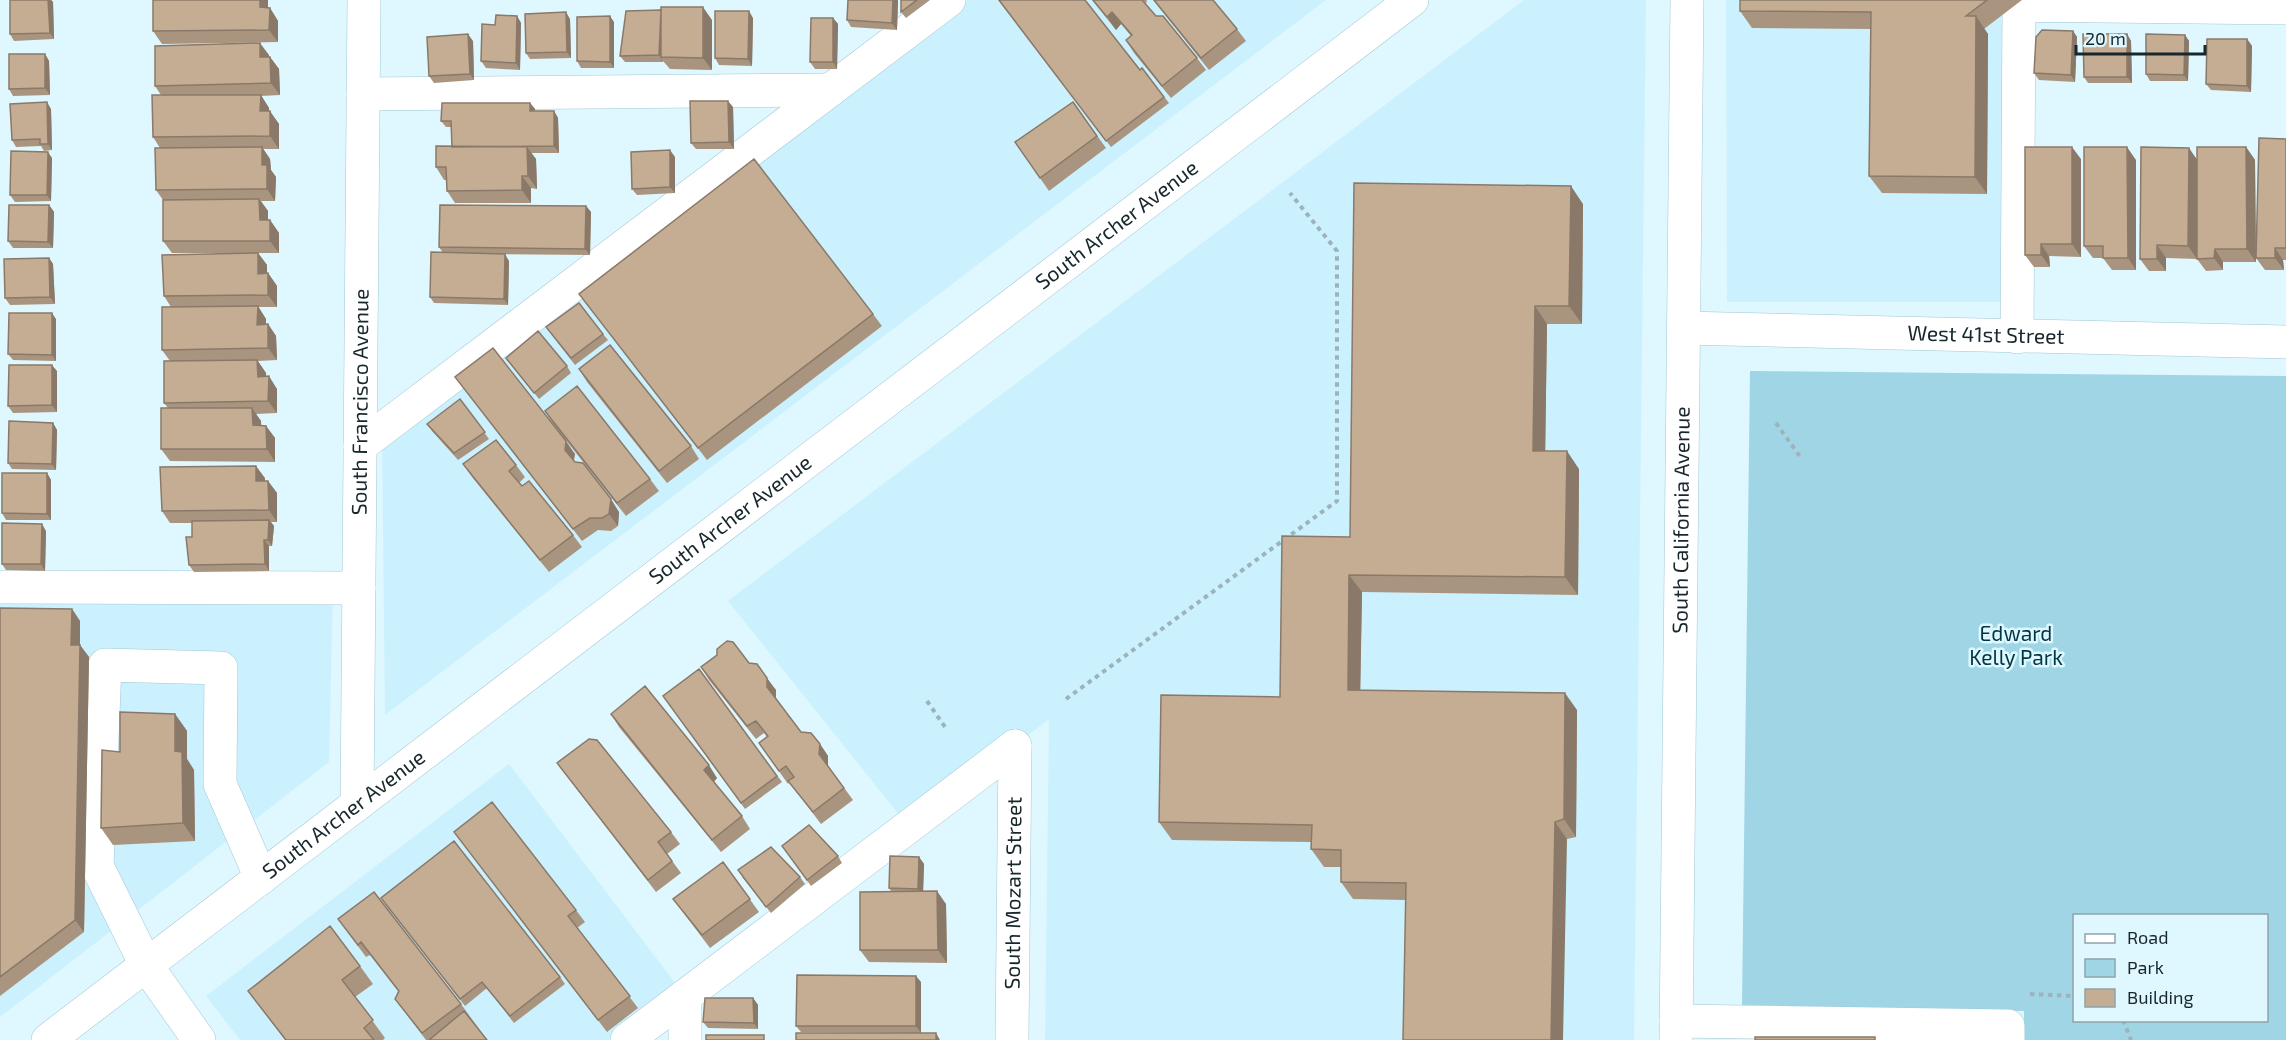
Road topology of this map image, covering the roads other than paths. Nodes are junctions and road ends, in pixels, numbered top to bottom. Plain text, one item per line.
1 (364, 0) edge
2 (949, 0) edge
3 (1412, 0) edge
4 (1687, 0) edge
5 (2286, 8) edge
6 (830, 90) junction
7 (363, 94) junction
8 (1684, 328) junction
9 (2017, 337) junction
10 (2286, 342) edge
11 (360, 446) junction
12 (0, 587) edge
13 (359, 588) junction
14 (357, 804) junction
15 (261, 878) junction
16 (146, 965) junction
17 (685, 996) junction
18 (1676, 1030) edge
19 (48, 1040) edge
20 (199, 1040) edge
21 (627, 1040) edge
22 (684, 1040) edge
23 (1012, 1040) edge
24 (2008, 1040) edge

1 - 7 main road, South Francisco Avenue
2 - 6 main road
3 - 14 main road, South Archer Avenue
4 - 8 main road, South California Avenue
5 - 9 main road
6 - 7 main road
6 - 11 main road
7 - 11 main road, South Francisco Avenue
8 - 9 main road, West 41st Street
8 - 18 main road, South California Avenue
9 - 10 main road, West 41st Street
11 - 13 main road, South Francisco Avenue
12 - 13 main road
13 - 14 main road, South Francisco Avenue
14 - 15 main road, South Archer Avenue
15 - 16 main road, South Archer Avenue
15 - 16 main road
16 - 19 main road, South Archer Avenue
16 - 20 main road
17 - 21 main road
17 - 22 main road
17 - 23 main road, South Mozart Street
18 - 24 main road

